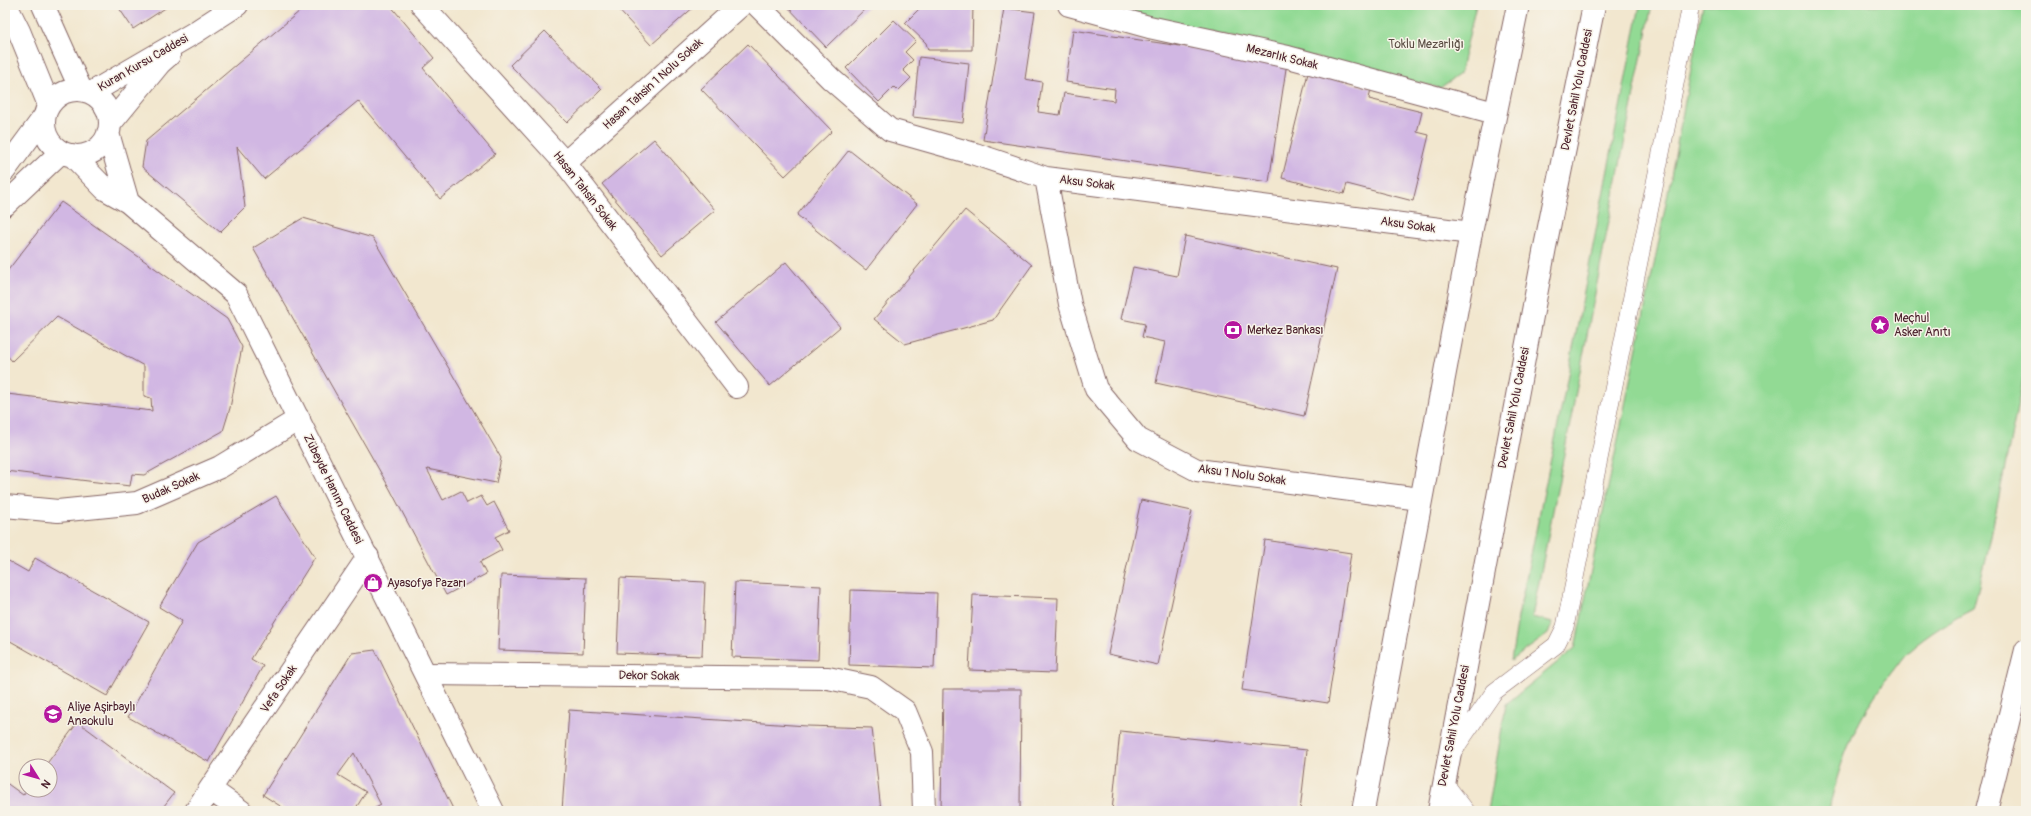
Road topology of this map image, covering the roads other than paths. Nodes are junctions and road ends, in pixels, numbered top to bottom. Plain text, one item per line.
1 (6, 5) edge
2 (43, 5) edge
3 (237, 5) edge
4 (422, 5) edge
5 (741, 5) edge
6 (757, 5) edge
7 (1069, 5) edge
8 (1518, 5) edge
9 (1594, 5) edge
10 (1691, 5) edge
11 (194, 33) junction
12 (86, 91) junction
13 (46, 111) junction
14 (1495, 113) junction
15 (109, 128) junction
16 (66, 154) junction
17 (565, 163) junction
18 (5, 170) edge
19 (1046, 178) junction
20 (128, 202) junction
21 (5, 205) edge
22 (1471, 233) junction
23 (737, 387) dead end
24 (299, 419) junction
25 (1420, 499) junction
26 (5, 506) edge
27 (368, 557) junction
28 (2026, 650) edge
29 (427, 674) junction
30 (1447, 760) junction
31 (1443, 781) junction
32 (210, 789) junction
33 (196, 811) edge
34 (241, 811) edge
35 (493, 811) edge
36 (924, 811) edge
37 (1362, 811) edge
38 (1439, 811) edge
39 (1466, 811) edge
40 (1986, 811) edge

1 - 13 main road, Zübeyde Hanım Caddesi
2 - 12 main road
3 - 11 main road, Kuran Kursu Caddesi
4 - 17 main road, Hasan Tahsin Sokak
5 - 17 main road, Hasan Tahsin 1 Nolu Sokak
6 - 19 main road, Aksu Sokak
7 - 14 main road, Mezarlık Sokak
8 - 14 main road
9 - 30 main road, Devlet Sahil Yolu Caddesi
10 - 30 lane
11 - 12 main road, Kuran Kursu Caddesi
11 - 15 main road, Kuran Kursu Caddesi
12 - 13 main road
12 - 15 main road
13 - 16 main road, Zübeyde Hanım Caddesi
13 - 18 main road
14 - 22 main road
15 - 16 main road
15 - 20 main road
16 - 20 main road, Zübeyde Hanım Caddesi
16 - 21 main road
17 - 23 main road, Hasan Tahsin Sokak
19 - 22 main road, Aksu Sokak
19 - 25 main road, Aksu 1 Nolu Sokak
20 - 24 main road, Zübeyde Hanım Caddesi
22 - 25 main road
24 - 26 main road, Budak Sokak
24 - 27 main road, Zübeyde Hanım Caddesi
25 - 37 main road
27 - 29 main road, Zübeyde Hanım Caddesi
27 - 32 main road, Vefa Sokak
28 - 40 main road
29 - 35 main road, Zübeyde Hanım Caddesi
29 - 36 main road, Dekor Sokak
30 - 31 main road, Devlet Sahil Yolu Caddesi
31 - 38 main road, Devlet Sahil Yolu Caddesi
31 - 39 lane
32 - 33 main road, Vefa Sokak
32 - 34 main road

